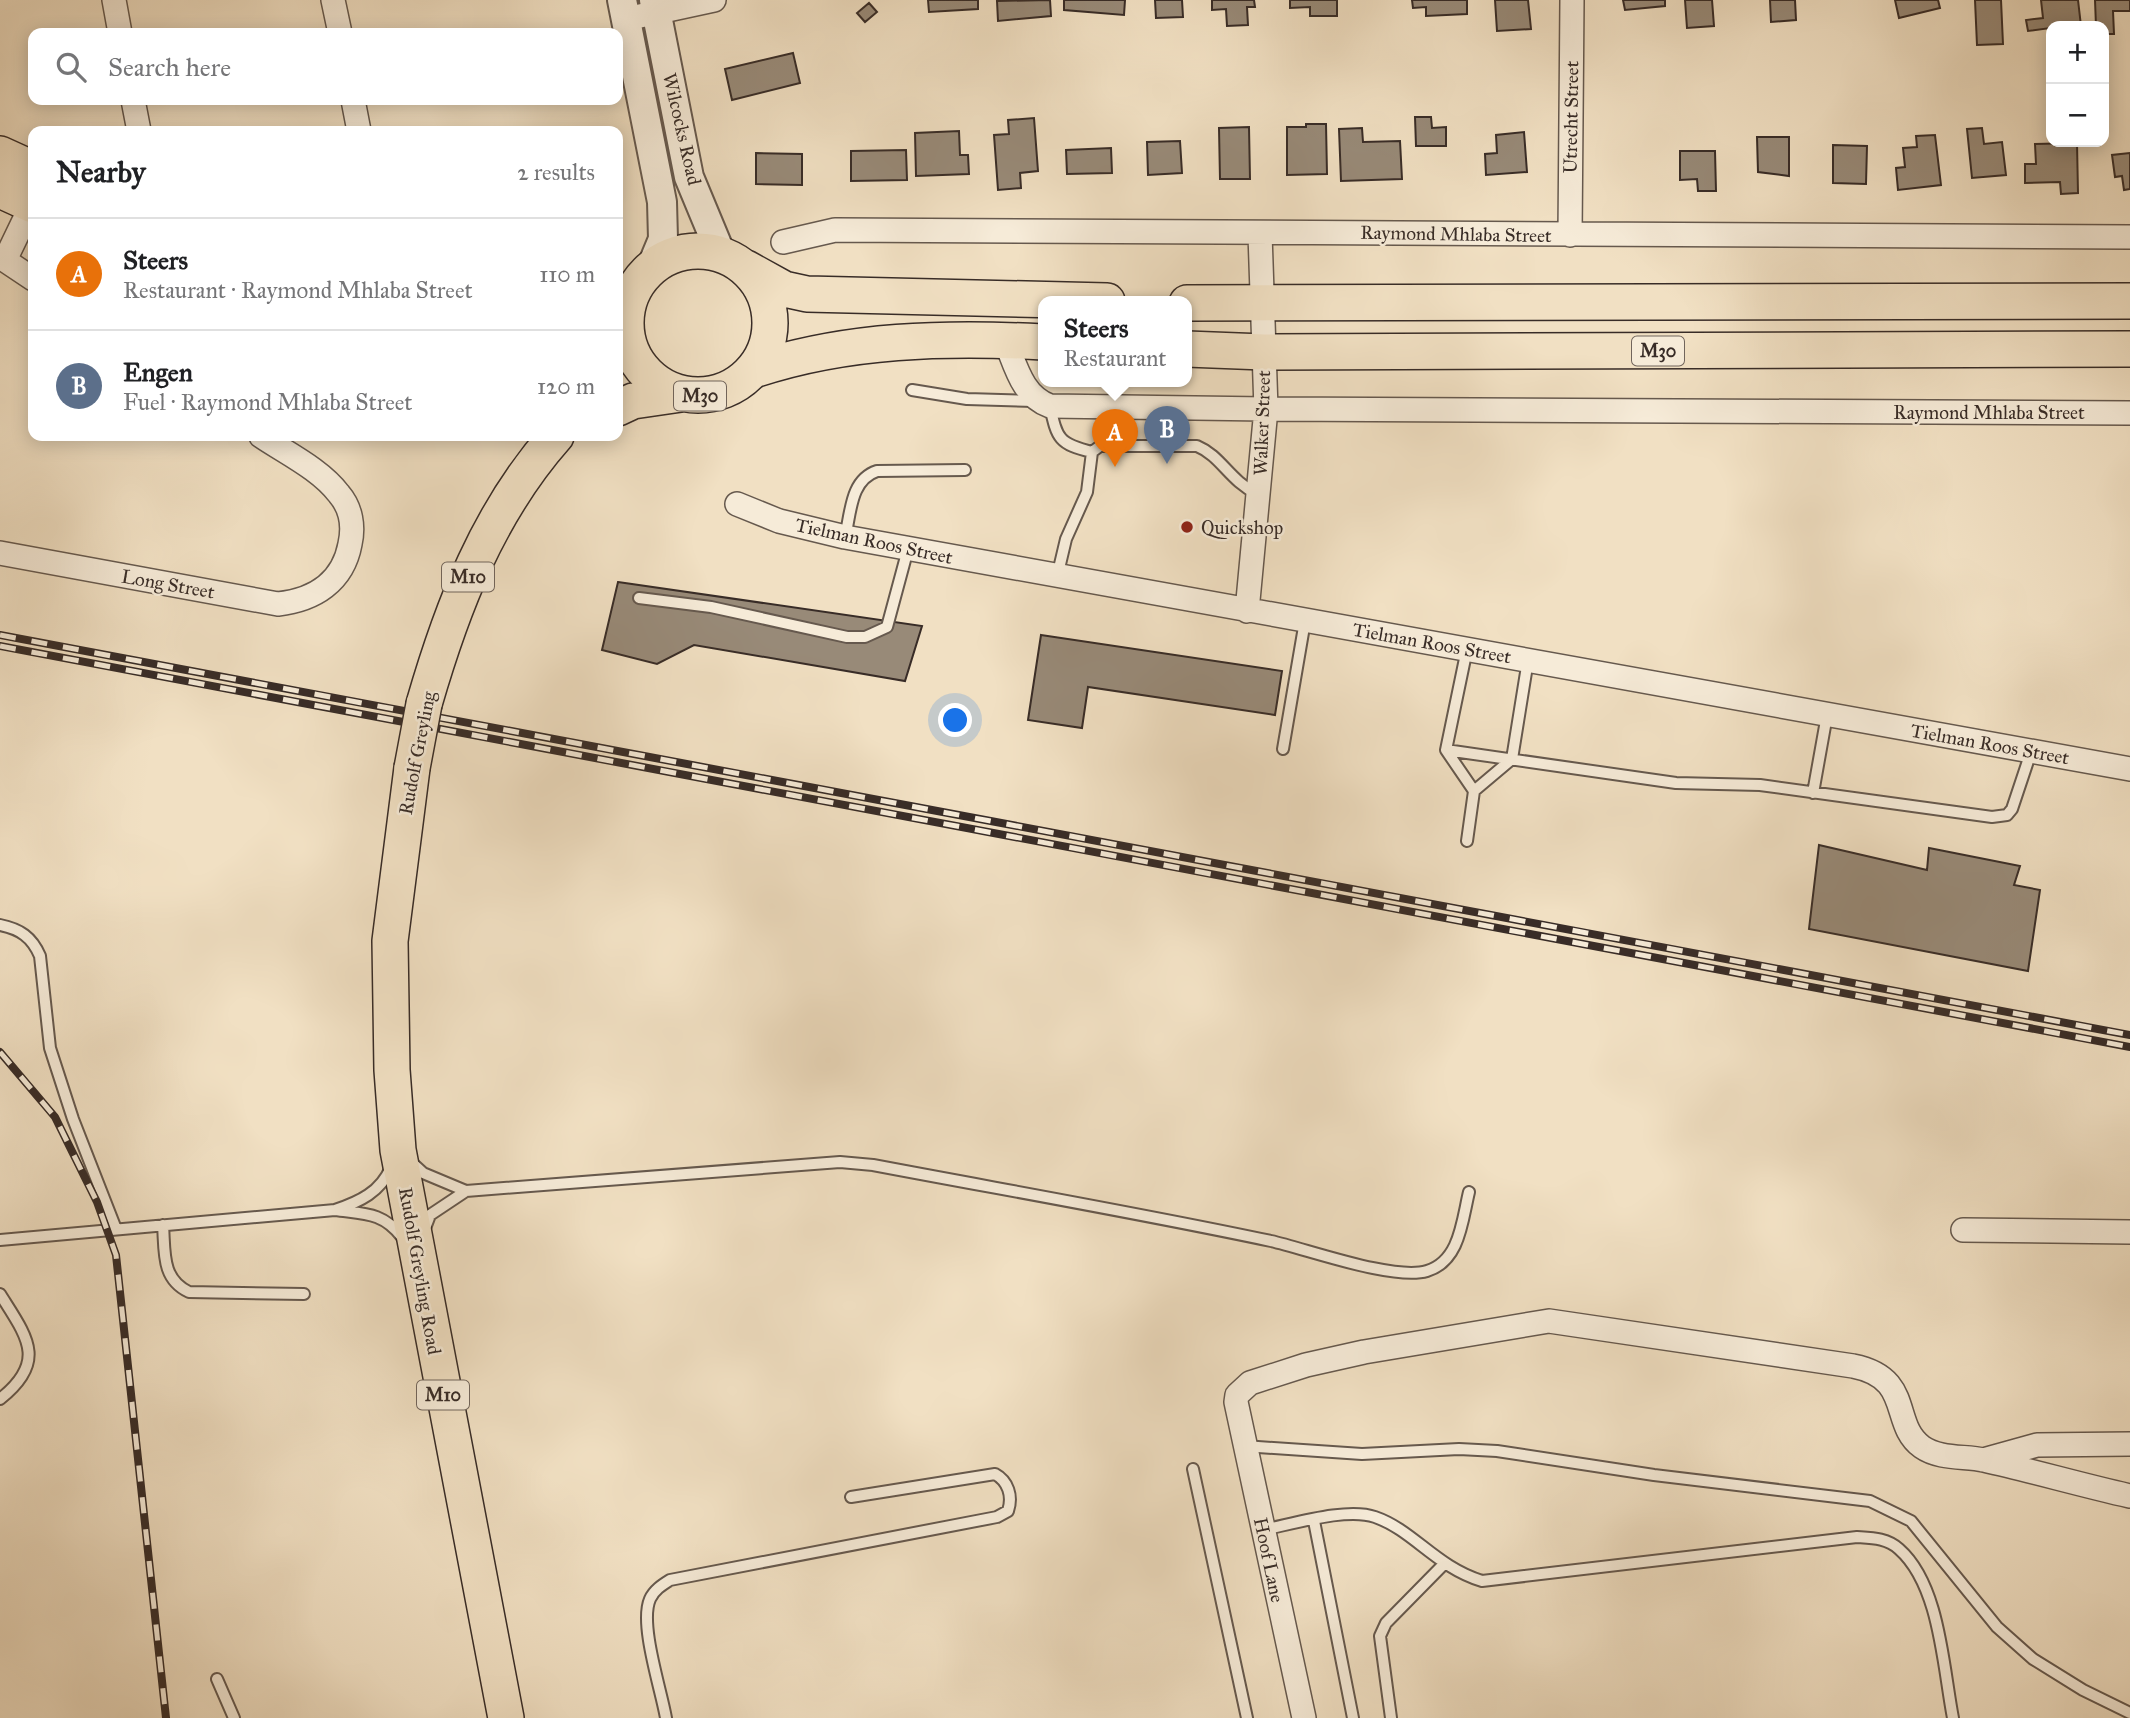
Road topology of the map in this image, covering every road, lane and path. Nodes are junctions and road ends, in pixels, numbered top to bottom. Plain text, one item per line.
1 (114, 0) edge
2 (333, 0) edge
3 (714, 0) edge
4 (1572, 0) edge
5 (655, 7) edge
6 (624, 9) edge
7 (119, 28) edge
8 (339, 28) edge
9 (134, 105) edge
10 (354, 105) edge
11 (138, 126) edge
12 (358, 126) edge
13 (0, 154) edge
14 (28, 167) edge
15 (0, 190) edge
16 (28, 202) edge
17 (28, 213) edge
18 (1260, 234) junction
19 (1570, 235) junction
20 (2130, 237) edge
21 (783, 242) dead end
22 (2, 258) edge
23 (732, 260) junction
24 (28, 276) edge
25 (635, 281) edge
26 (1038, 299) edge
27 (2130, 301) edge
28 (1192, 303) edge
29 (1263, 304) junction
30 (623, 332) edge
31 (623, 337) edge
32 (1005, 340) junction
33 (1038, 342) edge
34 (1192, 349) edge
35 (2130, 349) edge
36 (1264, 352) junction
37 (632, 368) edge
38 (754, 370) junction
39 (912, 390) dead end
40 (681, 394) junction
41 (1043, 403) junction
42 (623, 406) edge
43 (1172, 408) junction
44 (1266, 410) junction
45 (2130, 413) edge
46 (268, 441) edge
47 (542, 444) edge
48 (1172, 445) junction
49 (1093, 452) junction
50 (965, 470) dead end
51 (1259, 494) junction
52 (737, 504) dead end
53 (845, 537) junction
54 (908, 549) junction
55 (0, 553) edge
56 (1057, 577) junction
57 (639, 598) dead end
58 (1247, 611) junction
59 (1305, 621) junction
60 (1467, 648) junction
61 (1528, 660) junction
62 (1827, 715) junction
63 (1283, 749) dead end
64 (1446, 750) junction
65 (2031, 752) junction
66 (1512, 759) junction
67 (2130, 769) edge
68 (1474, 791) junction
69 (1813, 793) junction
70 (1467, 841) dead end
71 (0, 925) edge
72 (391, 1070) joint
73 (398, 1150) junction
74 (466, 1191) junction
75 (1469, 1192) dead end
76 (335, 1210) junction
77 (163, 1224) junction
78 (116, 1229) junction
79 (1963, 1230) dead end
80 (2130, 1232) edge
81 (0, 1240) edge
82 (416, 1256) junction
83 (0, 1294) edge
84 (304, 1294) dead end
85 (0, 1399) edge
86 (2130, 1444) edge
87 (1244, 1446) junction
88 (1983, 1460) junction
89 (1193, 1469) dead end
90 (2130, 1496) edge
91 (851, 1497) dead end
92 (1314, 1521) junction
93 (1262, 1530) junction
94 (1443, 1564) junction
95 (217, 1679) dead end
96 (2130, 1713) edge
97 (234, 1718) edge
98 (506, 1718) edge
99 (666, 1718) edge
100 (1247, 1718) edge
101 (1304, 1718) edge
102 (1353, 1718) edge
103 (1391, 1718) edge
104 (1953, 1718) edge

1 - 7 street
2 - 8 street
3 - 5 street
4 - 19 street, Utrecht Street
5 - 6 street
5 - 23 street, Wilcocks Road
6 - 25 street, Wilcocks Road
9 - 11 street
10 - 12 street
13 - 14 main road
15 - 16 main road
17 - 22 street
18 - 19 street, Raymond Mhlaba Street
18 - 21 street, Raymond Mhlaba Street
18 - 29 street, Walker Street
19 - 20 street, Raymond Mhlaba Street
22 - 24 street
23 - 25 main road
23 - 26 main road
23 - 38 main road
25 - 30 main road, M30
27 - 29 main road
28 - 29 main road
29 - 36 street, Walker Street
31 - 37 main road, M30
32 - 33 main road, M30
32 - 38 main road, M30
32 - 41 street
34 - 36 main road, M30
35 - 36 main road, M30
36 - 44 street, Walker Street
37 - 40 main road, M30
38 - 40 main road, M30
39 - 41 lane
40 - 42 main road
41 - 43 street, Raymond Mhlaba Street
41 - 49 lane
43 - 44 street, Raymond Mhlaba Street
43 - 48 lane
44 - 45 street, Raymond Mhlaba Street
44 - 51 street, Walker Street
46 - 55 street, Long Street
47 - 72 main road, Rudolf Greyling / M10, bridge
48 - 49 lane
48 - 51 lane
49 - 56 lane
50 - 53 lane
51 - 58 street, Walker Street
52 - 53 street, Tielman Roos Street
53 - 54 street, Tielman Roos Street
54 - 56 street, Tielman Roos Street
54 - 57 lane
56 - 58 street, Tielman Roos Street
58 - 59 street, Tielman Roos Street
59 - 60 street, Tielman Roos Street
59 - 63 lane
60 - 61 street, Tielman Roos Street
60 - 64 lane
61 - 62 street, Tielman Roos Street
61 - 66 lane
62 - 65 street, Tielman Roos Street
62 - 69 lane
64 - 66 lane
64 - 68 lane
65 - 67 street, Tielman Roos Street
65 - 69 lane
66 - 68 lane
66 - 69 lane
68 - 70 lane
71 - 78 lane
72 - 73 main road, Rudolf Greyling Road / M10
73 - 74 lane
73 - 76 lane
73 - 82 main road, Rudolf Greyling Road / M10
74 - 75 lane
74 - 82 lane
76 - 77 lane
76 - 82 lane
77 - 78 lane
77 - 84 lane
78 - 81 lane
79 - 80 street
82 - 98 main road, Rudolf Greyling Road / M10
83 - 85 lane
86 - 88 street
87 - 88 street, Hoof Lane
87 - 93 street, Hoof Lane
87 - 96 lane
88 - 90 street
89 - 100 lane
91 - 99 lane
92 - 93 lane
92 - 94 lane
92 - 102 lane
93 - 101 street, Hoof Lane
94 - 103 lane
94 - 104 lane
95 - 97 lane

